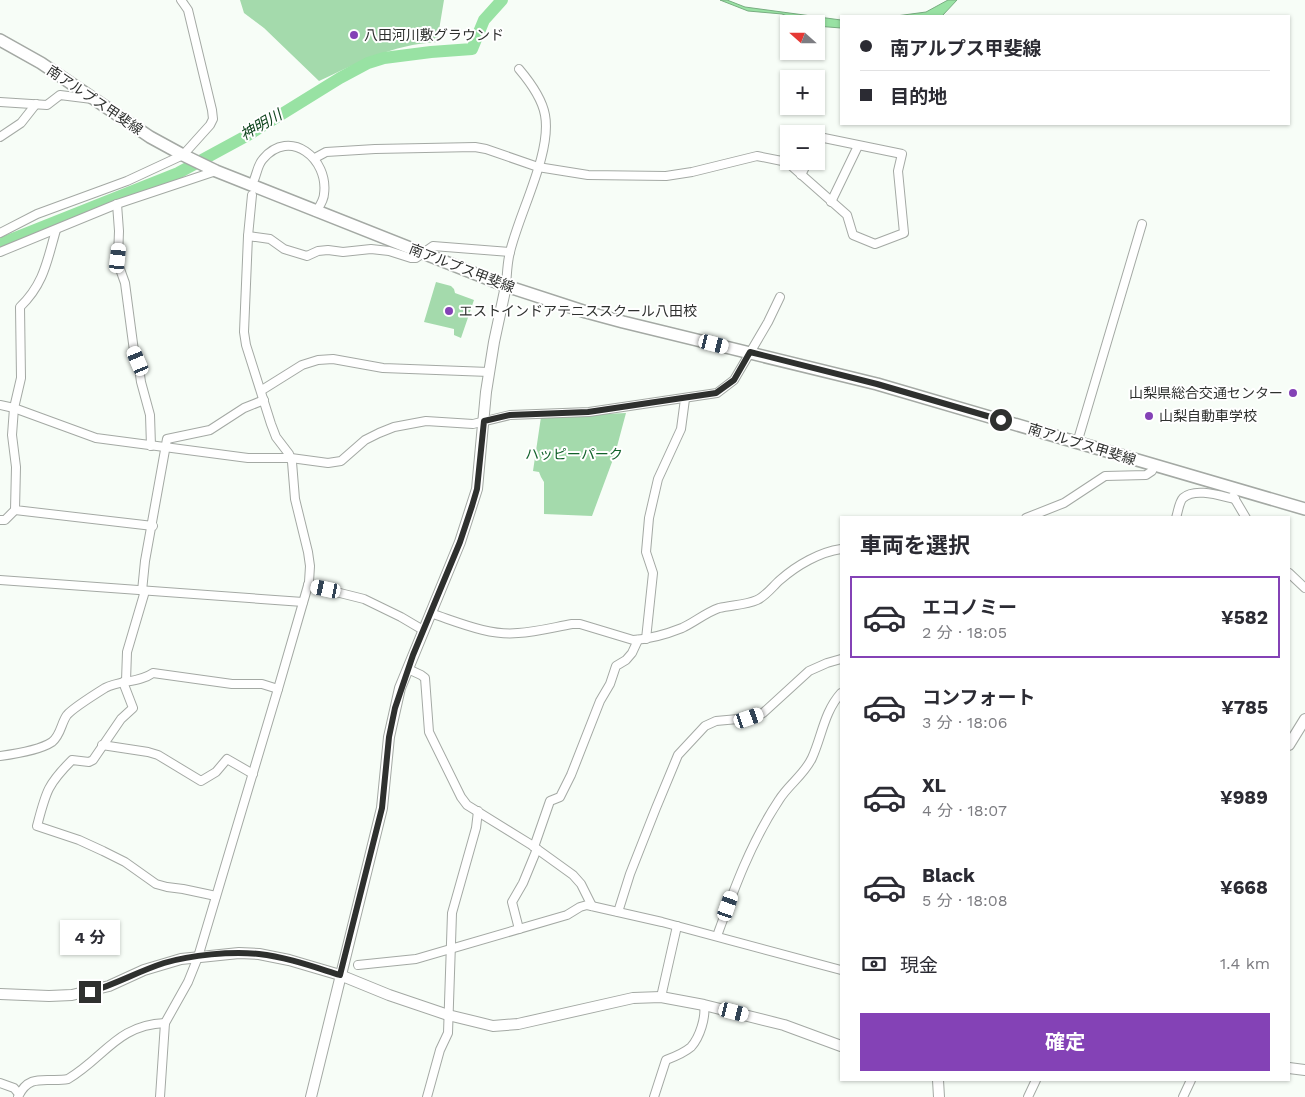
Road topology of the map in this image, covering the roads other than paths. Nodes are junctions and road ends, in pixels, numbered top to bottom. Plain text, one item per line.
1 (182, 0) edge
2 (0, 40) edge
3 (519, 69) dead end
4 (94, 99) junction
5 (0, 102) edge
6 (36, 104) junction
7 (0, 137) edge
8 (825, 138) edge
9 (858, 146) junction
10 (184, 156) junction
11 (314, 158) junction
12 (538, 167) junction
13 (212, 169) junction
14 (804, 170) edge
15 (801, 175) junction
16 (254, 180) dead end
17 (252, 195) dead end
18 (831, 202) junction
19 (117, 204) junction
20 (316, 212) junction
21 (1142, 224) dead end
22 (56, 230) junction
23 (0, 233) edge
24 (248, 236) junction
25 (0, 252) edge
26 (423, 252) junction
27 (510, 252) junction
28 (506, 286) junction
29 (780, 297) dead end
30 (750, 352) junction
31 (489, 372) junction
32 (262, 390) junction
33 (685, 399) junction
34 (264, 400) junction
35 (0, 405) edge
36 (14, 408) junction
37 (484, 421) junction
38 (1078, 443) junction
39 (151, 446) junction
40 (166, 448) junction
41 (291, 458) junction
42 (1154, 465) junction
43 (1205, 479) junction
44 (1228, 486) junction
45 (1205, 492) junction
46 (1235, 499) junction
47 (1305, 509) edge
48 (15, 510) junction
49 (1031, 516) edge
50 (1177, 516) edge
51 (1245, 516) edge
52 (0, 520) edge
53 (153, 526) junction
54 (840, 549) edge
55 (1290, 574) edge
56 (0, 580) edge
57 (308, 585) junction
58 (1305, 588) edge
59 (144, 591) junction
60 (304, 602) junction
61 (430, 613) junction
62 (423, 630) junction
63 (642, 639) junction
64 (840, 659) edge
65 (408, 669) junction
66 (124, 682) junction
67 (278, 689) junction
68 (840, 694) edge
69 (1305, 719) edge
70 (1290, 743) edge
71 (102, 745) junction
72 (0, 756) edge
73 (253, 774) junction
74 (478, 811) junction
75 (535, 848) junction
76 (216, 896) junction
77 (592, 906) junction
78 (618, 912) junction
79 (677, 926) junction
80 (519, 929) junction
81 (717, 936) junction
82 (451, 949) junction
83 (198, 957) junction
84 (358, 965) dead end
85 (840, 970) edge
86 (340, 975) junction
87 (0, 994) edge
88 (661, 997) junction
89 (704, 1005) junction
90 (448, 1015) junction
91 (164, 1023) junction
92 (840, 1045) edge
93 (1290, 1068) edge
94 (1305, 1070) edge
95 (938, 1081) edge
96 (1036, 1081) edge
97 (1191, 1081) edge
98 (0, 1084) edge
99 (18, 1095) edge
100 (160, 1097) edge
101 (311, 1097) edge
102 (427, 1097) edge
103 (654, 1097) edge
104 (939, 1097) edge
105 (1028, 1097) edge
106 (1184, 1097) edge

1 - 10 street
2 - 4 main road, 南アルプス甲斐線
3 - 12 street
4 - 6 street
4 - 10 main road, 南アルプス甲斐線
5 - 6 street
6 - 7 street
8 - 9 street
9 - 18 street
9 - 18 street
10 - 13 main road, 南アルプス甲斐線
10 - 23 street
11 - 12 street
11 - 16 street
11 - 20 street
12 - 15 street
12 - 27 street
13 - 19 street
13 - 20 main road, 南アルプス甲斐線
14 - 15 street
15 - 18 street
17 - 24 street
19 - 22 street
19 - 39 street
20 - 26 main road, 南アルプス甲斐線
21 - 38 street
22 - 25 street
22 - 36 street
24 - 26 street
24 - 32 street
26 - 27 street
26 - 28 main road, 南アルプス甲斐線
27 - 28 street
28 - 30 main road, 南アルプス甲斐線
28 - 31 street
29 - 30 street
30 - 33 street
30 - 38 main road, 南アルプス甲斐線
31 - 32 street
31 - 37 street
32 - 34 street
33 - 37 street
33 - 63 street
34 - 40 street
34 - 41 street
35 - 36 street
36 - 39 street
36 - 48 street
37 - 41 street
37 - 61 street
38 - 42 main road, 南アルプス甲斐線
39 - 40 street
40 - 41 street
40 - 53 street
41 - 57 street
42 - 43 main road, 南アルプス甲斐線
42 - 49 street
43 - 44 main road, 南アルプス甲斐線
43 - 45 street
44 - 46 street
44 - 47 main road, 南アルプス甲斐線
45 - 46 street
45 - 50 street
46 - 51 street
48 - 52 street
48 - 53 street
53 - 59 street
54 - 63 street
55 - 58 street
56 - 59 street
57 - 60 street
57 - 62 street
59 - 60 street
59 - 66 street
60 - 67 street
61 - 62 street
61 - 63 street
62 - 65 street
63 - 75 street
64 - 78 street
65 - 74 street
65 - 86 street
66 - 67 street
66 - 71 street
66 - 72 street
67 - 73 street
68 - 81 street
69 - 70 street
71 - 73 street
71 - 76 street
73 - 76 street
74 - 75 street
74 - 82 street
75 - 77 street
75 - 80 street
76 - 83 street
77 - 78 street
77 - 80 street
78 - 79 street
79 - 81 street
79 - 88 street
80 - 82 street
81 - 85 street
82 - 84 street
82 - 90 street
83 - 86 street
83 - 87 street
83 - 91 street
86 - 90 street
86 - 101 street
88 - 89 street
88 - 90 street
89 - 92 street
89 - 103 street
90 - 102 street
91 - 99 street
91 - 100 street
93 - 94 street
95 - 104 street
96 - 105 street
97 - 106 street
98 - 99 street

